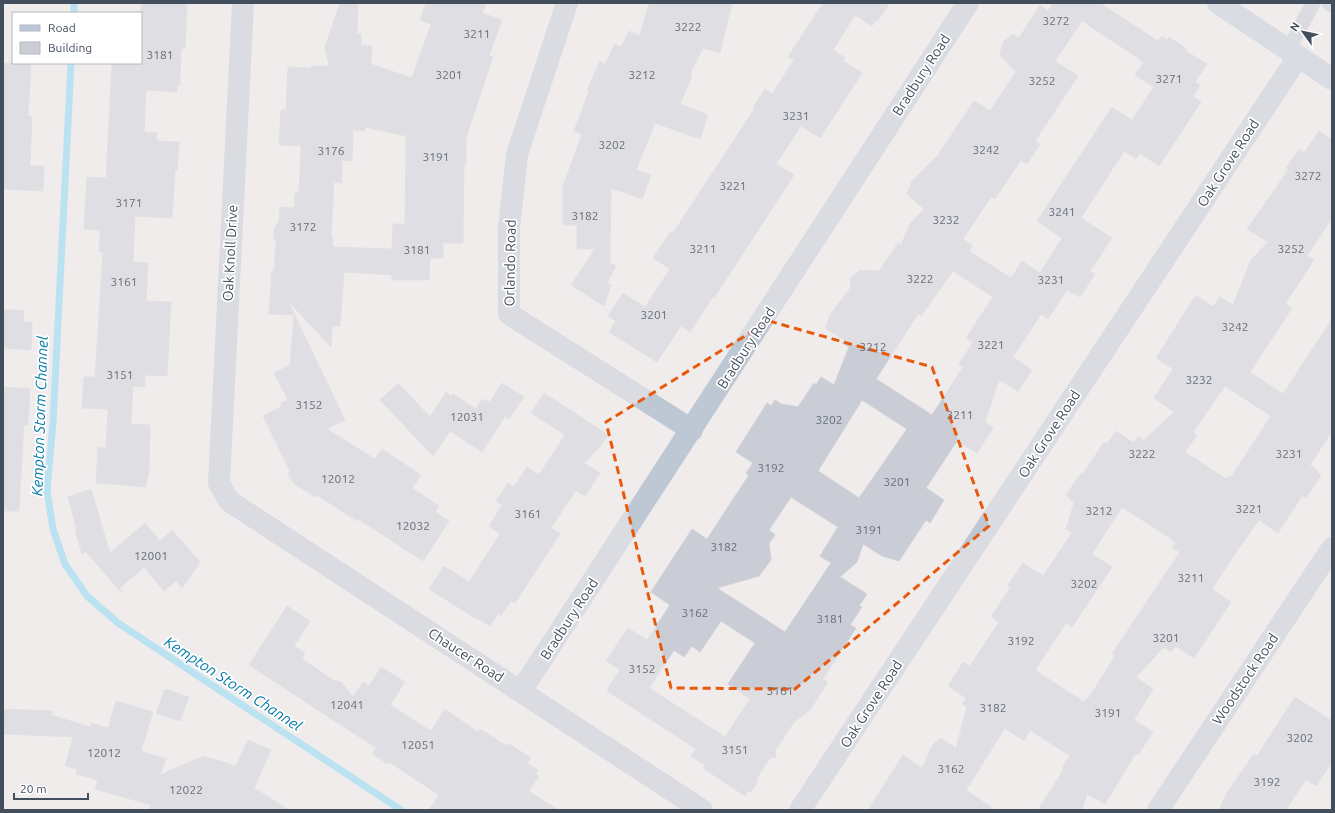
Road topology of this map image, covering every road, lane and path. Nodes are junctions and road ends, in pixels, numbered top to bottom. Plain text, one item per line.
1 (243, 3) edge
2 (567, 3) edge
3 (968, 3) edge
4 (1218, 3) edge
5 (1313, 3) edge
6 (1328, 3) edge
7 (1332, 5) edge
8 (1293, 54) junction
9 (1332, 78) edge
10 (692, 430) junction
11 (229, 501) joint
12 (1332, 548) edge
13 (522, 691) junction
14 (702, 810) edge
15 (800, 810) edge
16 (1158, 810) edge

1 - 11 street, Oak Knoll Drive
2 - 10 street, Orlando Road
3 - 10 street, Bradbury Road
4 - 8 street
5 - 8 lane
6 - 7 lane
8 - 9 street
8 - 15 street, Oak Grove Road
10 - 13 street, Bradbury Road
11 - 13 street, Chaucer Road
12 - 16 street, Woodstock Road
13 - 14 street, Chaucer Road

